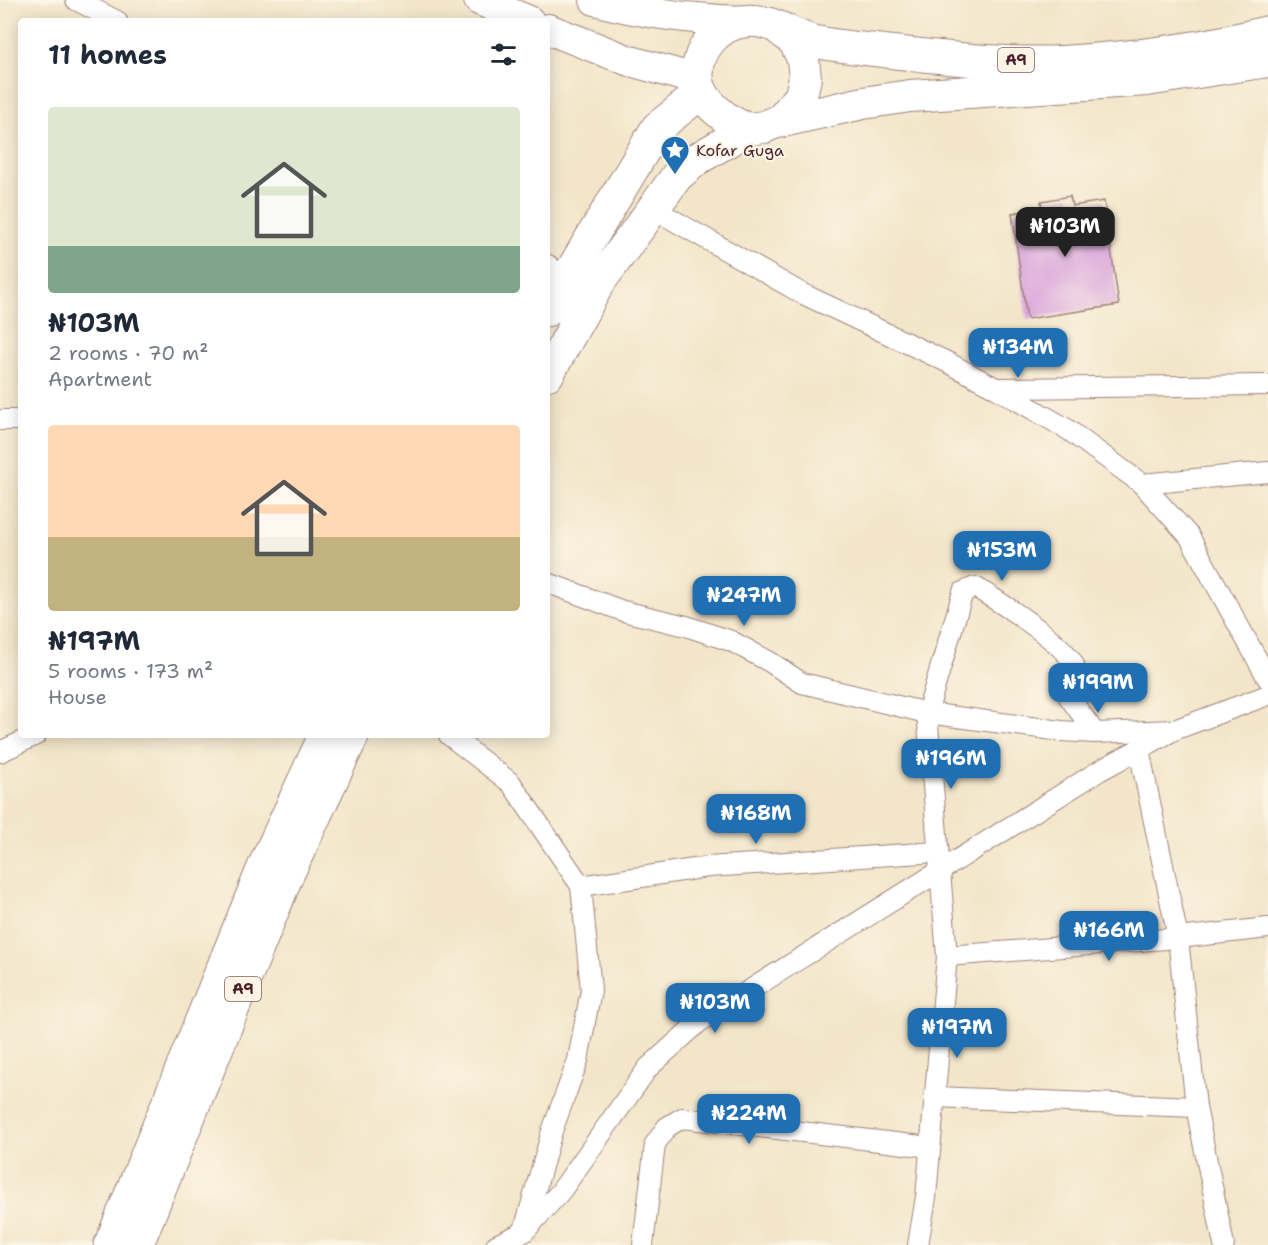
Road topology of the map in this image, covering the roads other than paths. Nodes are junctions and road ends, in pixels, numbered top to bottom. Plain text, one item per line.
1 (76, 0) edge
2 (479, 0) edge
3 (594, 0) edge
4 (111, 18) edge
5 (522, 18) edge
6 (757, 22) junction
7 (550, 30) edge
8 (1268, 32) edge
9 (1268, 61) edge
10 (1148, 66) junction
11 (700, 86) junction
12 (761, 126) junction
13 (652, 208) junction
14 (557, 272) edge
15 (550, 302) edge
16 (550, 370) edge
17 (1268, 385) edge
18 (996, 388) junction
19 (0, 420) edge
20 (18, 420) edge
21 (1268, 472) edge
22 (1142, 484) junction
23 (550, 584) edge
24 (1268, 679) edge
25 (1268, 695) edge
26 (927, 713) junction
27 (1174, 729) junction
28 (1095, 733) junction
29 (30, 738) edge
30 (324, 738) edge
31 (351, 738) edge
32 (453, 738) edge
33 (1139, 749) junction
34 (0, 752) edge
35 (938, 861) junction
36 (275, 871) junction
37 (581, 886) junction
38 (1268, 928) edge
39 (1178, 938) junction
40 (947, 956) junction
41 (934, 1096) junction
42 (1196, 1107) junction
43 (930, 1147) junction
44 (524, 1238) edge
45 (144, 1242) edge
46 (110, 1245) edge
47 (496, 1245) edge
48 (643, 1245) edge
49 (918, 1245) edge
50 (1224, 1245) edge

1 - 4 street
2 - 5 main road
3 - 6 main road
6 - 10 highway, A9
6 - 11 highway
6 - 12 highway, A9
7 - 11 main road
8 - 10 highway, A9
9 - 10 highway, A9
10 - 12 highway, A9
11 - 12 highway
11 - 14 highway
12 - 13 highway, A9
13 - 16 highway, A9
13 - 18 street
14 - 15 highway
17 - 18 street
18 - 22 street
19 - 20 street
21 - 22 street
22 - 24 street
23 - 26 street
25 - 27 street
26 - 28 street
26 - 28 street
26 - 35 street
27 - 28 street
27 - 33 street
29 - 34 street
30 - 36 highway, A9
31 - 36 highway, A9
32 - 37 street
33 - 35 street
33 - 39 street
35 - 37 street
35 - 40 street
35 - 44 street
36 - 45 highway, A9
36 - 46 highway, A9
37 - 44 street
38 - 39 street
39 - 40 street
39 - 42 street
40 - 41 street
41 - 42 street
41 - 43 street
42 - 50 street
43 - 48 street
43 - 49 street
44 - 47 street

